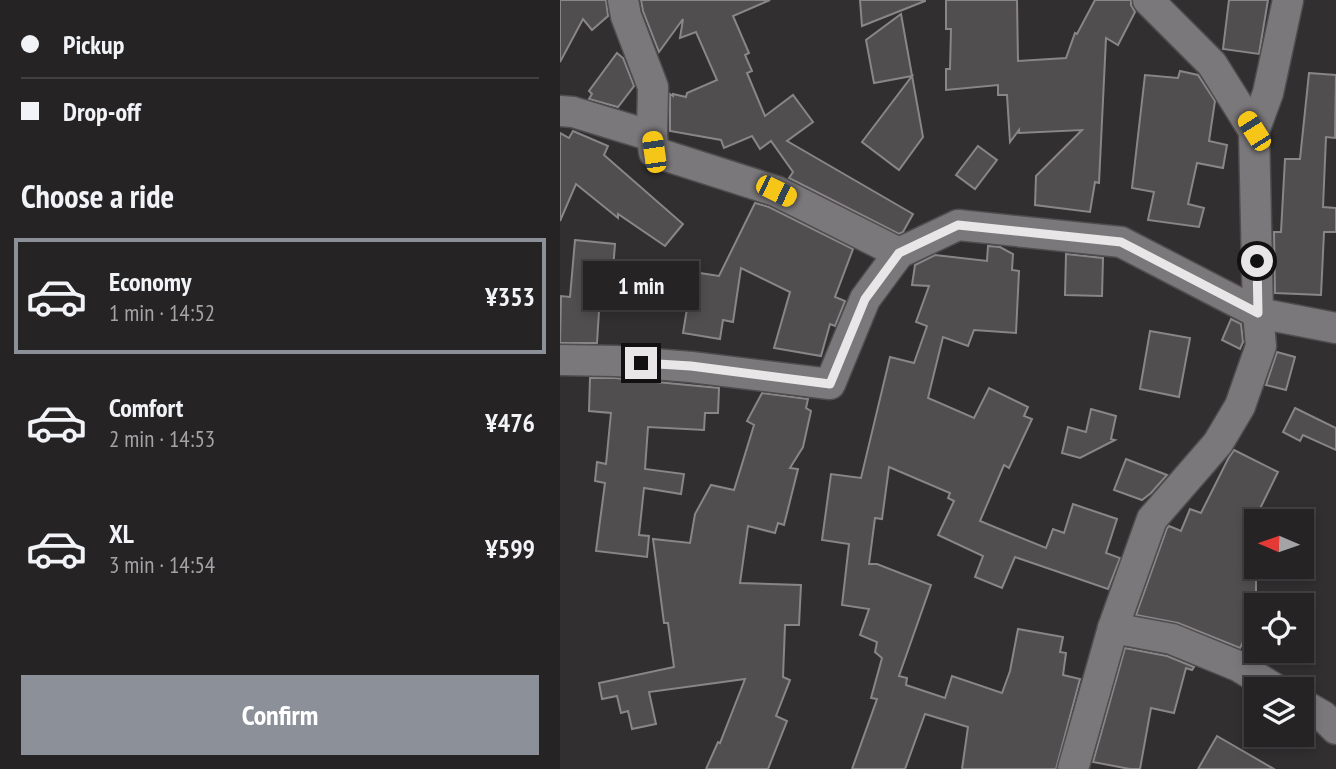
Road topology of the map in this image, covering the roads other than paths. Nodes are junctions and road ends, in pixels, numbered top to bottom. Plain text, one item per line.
1 (623, 0) edge
2 (1147, 0) edge
3 (1288, 0) edge
4 (560, 111) edge
5 (1254, 131) junction
6 (652, 136) junction
7 (899, 253) junction
8 (1258, 313) junction
9 (1336, 328) edge
10 (560, 360) edge
11 (1113, 628) junction
12 (1256, 677) edge
13 (1314, 711) edge
14 (1336, 729) edge
15 (1073, 769) edge

1 - 6 street
2 - 5 street
3 - 5 street
4 - 6 street
5 - 8 street
6 - 7 street
7 - 8 street
7 - 10 street
8 - 9 street
8 - 11 street
11 - 12 street
11 - 15 street
13 - 14 street

